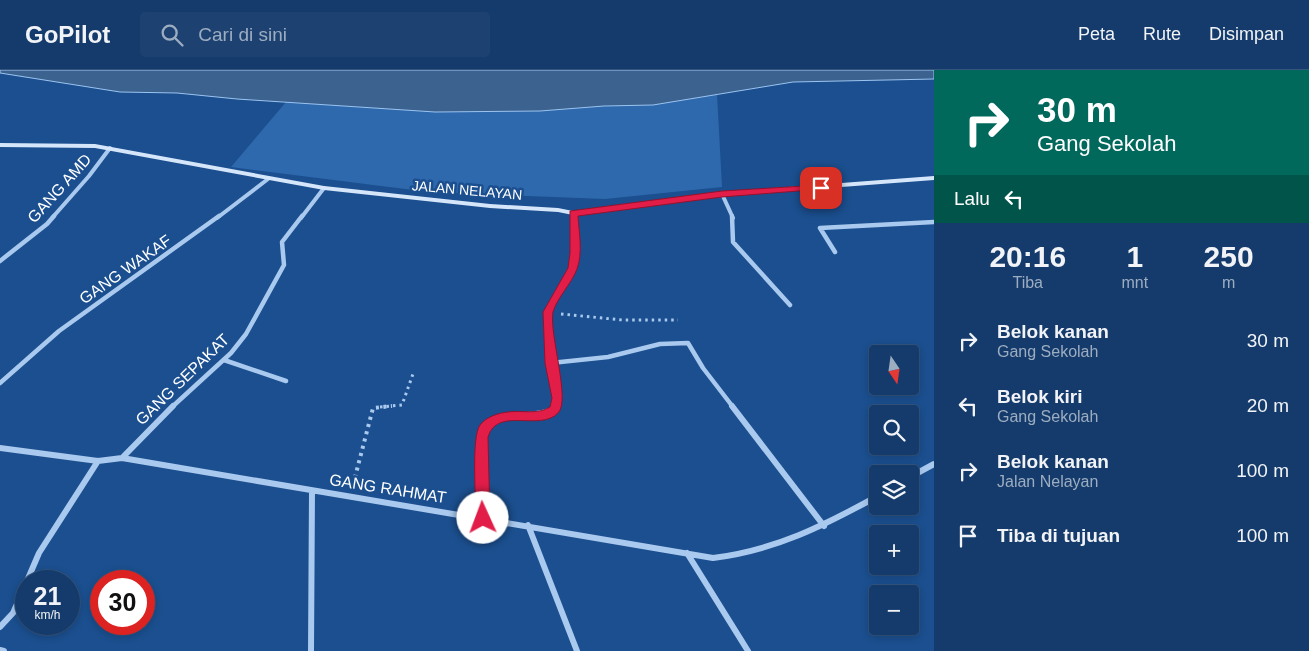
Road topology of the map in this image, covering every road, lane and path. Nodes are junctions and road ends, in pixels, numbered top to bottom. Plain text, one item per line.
1 (0, 145) edge
2 (110, 148) junction
3 (934, 178) edge
4 (268, 179) junction
5 (324, 188) junction
6 (722, 194) junction
7 (573, 213) junction
8 (934, 222) edge
9 (835, 252) dead end
10 (0, 261) edge
11 (790, 306) dead end
12 (548, 312) junction
13 (678, 320) dead end
14 (224, 360) junction
15 (551, 363) junction
16 (414, 371) dead end
17 (286, 381) dead end
18 (0, 383) edge
19 (0, 448) edge
20 (122, 458) junction
21 (98, 461) junction
22 (934, 464) edge
23 (919, 472) edge
24 (312, 491) junction
25 (350, 495) junction
26 (869, 501) edge
27 (483, 518) junction
28 (528, 525) junction
29 (824, 526) junction
30 (687, 553) junction
31 (32, 570) edge
32 (15, 611) edge
33 (0, 627) edge
34 (0, 650) edge
35 (4, 651) edge
36 (311, 651) edge
37 (577, 651) edge
38 (748, 651) edge

1 - 2 main road, JALAN NELAYAN
2 - 4 main road, JALAN NELAYAN
2 - 10 street, GANG AMD
3 - 6 main road, JALAN NELAYAN
4 - 5 main road, JALAN NELAYAN
4 - 18 street, GANG WAKAF
5 - 7 main road, JALAN NELAYAN
5 - 14 street, GANG SEPAKAT
6 - 7 main road, JALAN NELAYAN
6 - 11 street
7 - 12 street
8 - 9 street
12 - 13 path
12 - 15 street
14 - 17 street
14 - 20 street, GANG SEPAKAT
15 - 27 street
15 - 29 street
16 - 25 path
19 - 21 street, GANG RAHMAT
20 - 21 street, GANG RAHMAT
20 - 24 street, GANG RAHMAT
21 - 31 street
22 - 23 street
24 - 25 street, GANG RAHMAT
24 - 36 street
25 - 27 street, GANG RAHMAT
26 - 29 street, GANG RAHMAT
27 - 28 street, GANG RAHMAT
28 - 30 street, GANG RAHMAT
28 - 37 street
29 - 30 street, GANG RAHMAT
30 - 38 street
32 - 33 street
34 - 35 street

